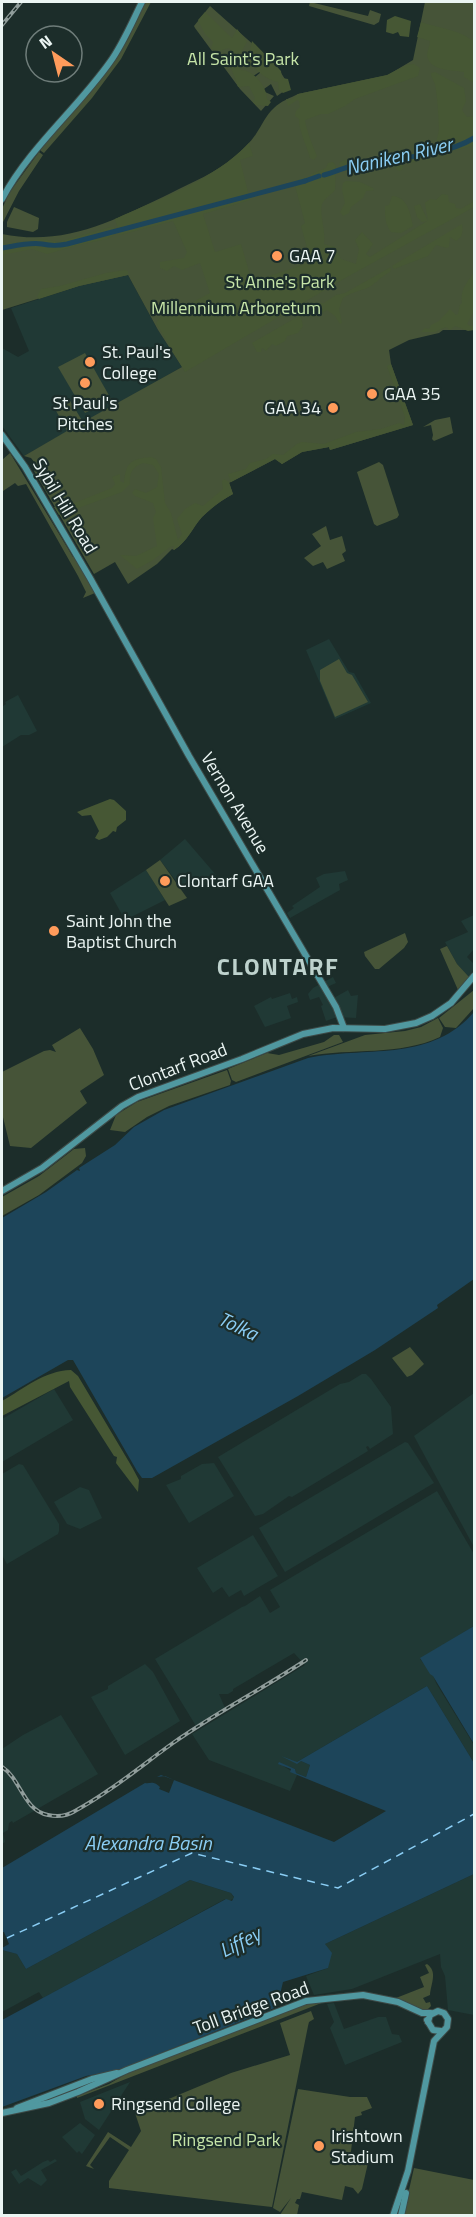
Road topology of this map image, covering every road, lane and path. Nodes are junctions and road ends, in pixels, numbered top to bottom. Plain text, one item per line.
1 (142, 2) edge
2 (2, 199) edge
3 (2, 435) edge
4 (99, 594) joint
5 (474, 976) edge
6 (341, 1018) junction
7 (344, 1028) junction
8 (352, 1028) junction
9 (2, 1191) edge
10 (422, 2013) junction
11 (431, 2013) junction
12 (428, 2022) junction
13 (433, 2030) junction
14 (441, 2031) junction
15 (434, 2041) junction
16 (2, 2114) edge
17 (408, 2171) junction
18 (393, 2216) edge
19 (401, 2216) edge

1 - 2 main road
3 - 4 main road, Sybil Hill Road
4 - 6 main road, Vernon Avenue
5 - 8 main road, Clontarf Road
6 - 7 main road, Vernon Avenue
6 - 8 main road
7 - 8 main road, Clontarf Road
7 - 9 main road, Clontarf Road
10 - 11 main road, Toll Bridge Road
10 - 12 main road
10 - 16 main road, Toll Bridge Road
11 - 12 main road
11 - 14 main road
12 - 13 main road
13 - 14 main road
13 - 15 main road
14 - 15 main road
15 - 17 main road
17 - 18 main road
17 - 19 main road

